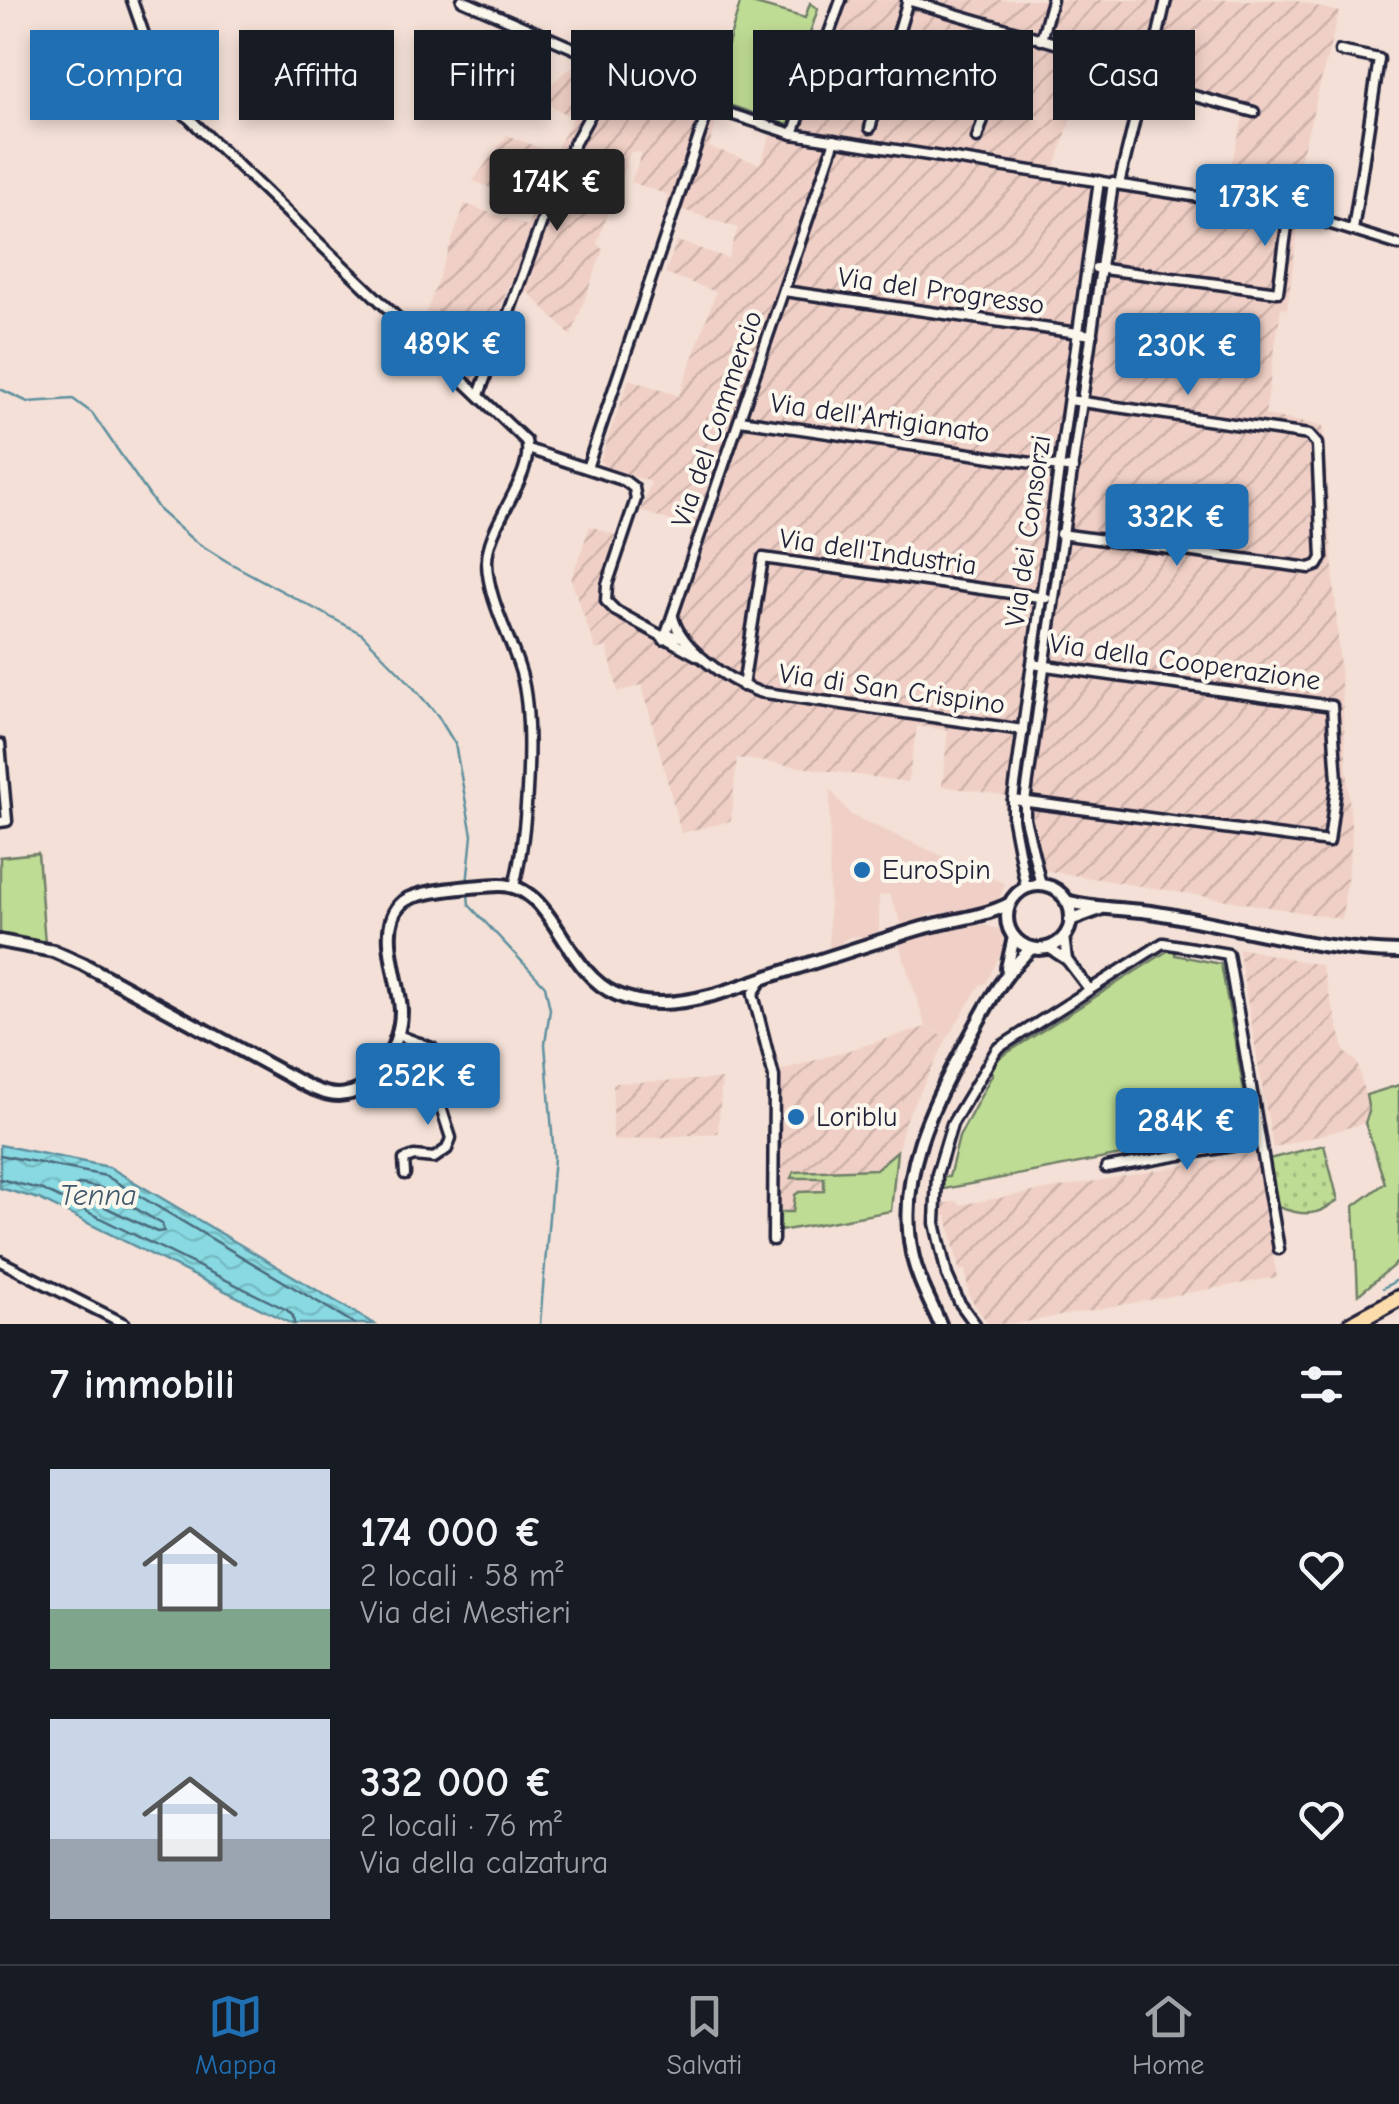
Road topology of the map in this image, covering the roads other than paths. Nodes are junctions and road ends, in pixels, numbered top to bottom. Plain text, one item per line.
1 (132, 0) edge
2 (462, 0) edge
3 (840, 0) edge
4 (1052, 0) edge
5 (1166, 0) edge
6 (913, 1) edge
7 (1009, 30) edge
8 (1160, 30) edge
9 (1033, 38) edge
10 (1040, 40) junction
11 (1053, 44) edge
12 (571, 46) edge
13 (1340, 51) dead end
14 (1195, 96) edge
15 (1254, 112) dead end
16 (733, 115) edge
17 (587, 120) edge
18 (705, 120) edge
19 (983, 120) edge
20 (1134, 120) edge
21 (870, 128) dead end
22 (792, 134) junction
23 (977, 138) dead end
24 (835, 140) junction
25 (1099, 181) junction
26 (1116, 184) junction
27 (1289, 211) junction
28 (1353, 230) junction
29 (1399, 246) edge
30 (1087, 267) junction
31 (1101, 269) junction
32 (784, 291) junction
33 (1078, 334) junction
34 (1092, 336) junction
35 (479, 395) junction
36 (1069, 400) junction
37 (1082, 402) junction
38 (740, 420) junction
39 (528, 449) junction
40 (1060, 466) junction
41 (587, 468) junction
42 (1073, 468) junction
43 (1050, 532) junction
44 (1064, 534) junction
45 (1041, 598) junction
46 (1054, 600) junction
47 (673, 616) junction
48 (665, 636) junction
49 (681, 637) junction
50 (707, 660) junction
51 (1032, 664) junction
52 (1044, 666) junction
53 (743, 686) junction
54 (1023, 730) junction
55 (1035, 732) junction
56 (0, 744) edge
57 (1, 776) edge
58 (1013, 800) junction
59 (1025, 802) junction
60 (0, 822) edge
61 (1041, 885) junction
62 (514, 886) junction
63 (1026, 888) junction
64 (1066, 900) junction
65 (1010, 904) junction
66 (1101, 909) junction
67 (981, 916) junction
68 (1070, 920) junction
69 (1008, 925) junction
70 (1014, 936) junction
71 (1064, 936) junction
72 (0, 941) edge
73 (1047, 947) junction
74 (1032, 948) junction
75 (1399, 952) edge
76 (1067, 960) junction
77 (1005, 974) junction
78 (1088, 989) junction
79 (749, 995) junction
80 (398, 1036) junction
81 (420, 1044) junction
82 (458, 1077) dead end
83 (1260, 1142) junction
84 (1106, 1168) dead end
85 (405, 1174) dead end
86 (773, 1240) dead end
87 (1279, 1249) dead end
88 (0, 1261) edge
89 (1399, 1295) edge
90 (1399, 1306) edge
91 (1379, 1308) junction
92 (125, 1324) edge
93 (940, 1324) edge
94 (975, 1324) edge
95 (1351, 1324) edge

1 - 35 street
2 - 12 street
3 - 22 street
4 - 10 street
5 - 8 street
6 - 7 street
6 - 21 street
9 - 10 street
10 - 11 street
13 - 28 street
14 - 15 street
16 - 22 street
17 - 35 street
18 - 41 street
19 - 23 street
20 - 26 street, Via dei Consorzi
22 - 24 street
24 - 25 street
24 - 32 street, Via del Commercio
25 - 26 street
25 - 30 street, Via dei Consorzi
26 - 27 street
26 - 31 street, Via dei Consorzi
27 - 28 street
27 - 31 street
28 - 29 street
30 - 31 street
30 - 33 street, Via dei Consorzi
31 - 34 street, Via dei Consorzi
32 - 33 street, Via del Progresso
32 - 38 street, Via del Commercio
33 - 34 street, Via del Progresso
33 - 36 street, Via dei Consorzi
34 - 37 street, Via dei Consorzi
35 - 39 street
36 - 37 street
36 - 40 street, Via dei Consorzi
37 - 42 street, Via dei Consorzi
37 - 44 street
38 - 40 street, Via dell'Artigianato
38 - 47 street, Via del Commercio
39 - 41 street
39 - 62 street
40 - 42 street, Via dell'Artigianato
40 - 43 street, Via dei Consorzi
41 - 48 street
42 - 44 street, Via dei Consorzi
43 - 44 street
43 - 45 street, Via dei Consorzi
44 - 46 street, Via dei Consorzi
45 - 46 street, Via dell'Industria
45 - 51 street, Via dei Consorzi
45 - 53 street, Via dell'Industria
46 - 52 street, Via dei Consorzi
47 - 48 street, Via del Commercio
47 - 49 street
48 - 49 street
48 - 50 street
49 - 50 street
50 - 53 street
51 - 52 street, Via della Cooperazione
51 - 54 street, Via dei Consorzi
52 - 55 street, Via dei Consorzi
52 - 59 street, Via della Cooperazione
53 - 54 street, Via di San Crispino
54 - 55 street, Via di San Crispino
54 - 58 street, Via dei Consorzi
55 - 59 street, Via dei Consorzi
56 - 57 street
57 - 60 street
58 - 59 street
58 - 63 street, Via dei Consorzi
59 - 61 street, Via dei Consorzi
61 - 63 main road
61 - 64 main road
62 - 79 main road
62 - 80 main road
63 - 65 main road
64 - 66 main road
64 - 68 main road
65 - 67 main road
65 - 69 main road
66 - 68 main road
66 - 75 main road
67 - 69 main road
67 - 79 main road
68 - 71 main road
69 - 70 main road
70 - 74 main road
70 - 77 main road
71 - 73 main road
71 - 76 street
72 - 80 main road
73 - 74 main road
73 - 76 street
74 - 77 main road
76 - 78 street
77 - 93 main road
78 - 83 street
78 - 94 street
79 - 86 street
80 - 81 street
81 - 82 street
81 - 85 street
83 - 84 street
83 - 87 street
88 - 92 street
89 - 91 highway
90 - 91 highway
91 - 95 highway

